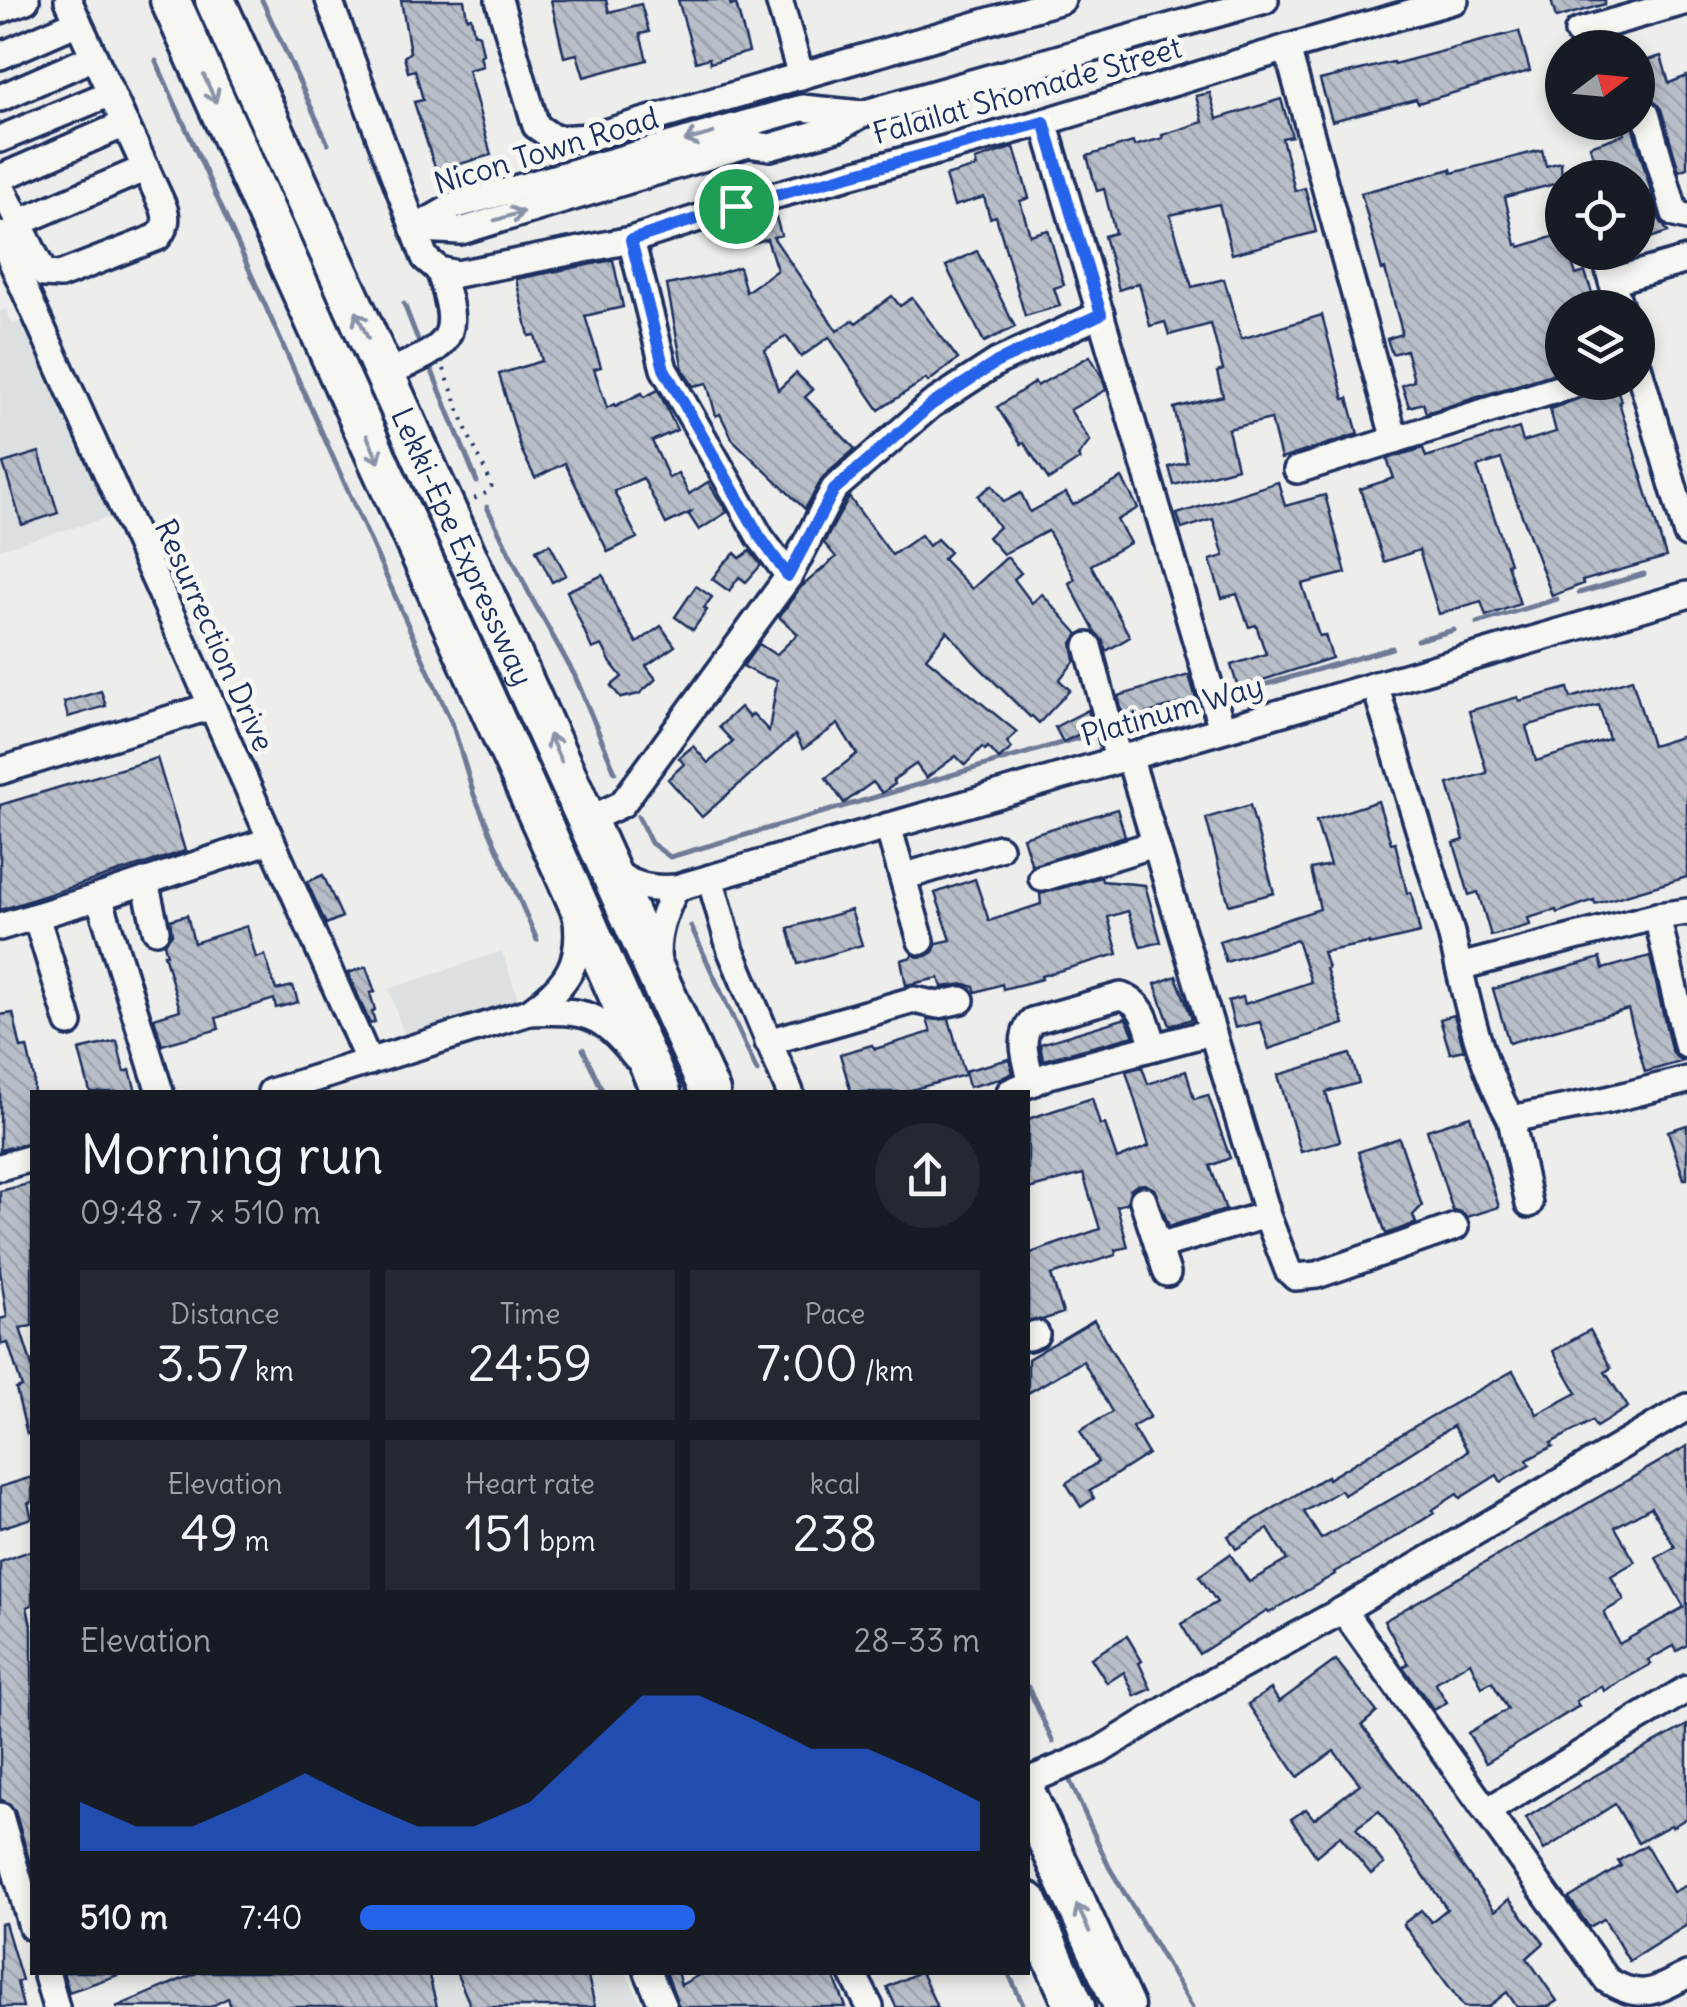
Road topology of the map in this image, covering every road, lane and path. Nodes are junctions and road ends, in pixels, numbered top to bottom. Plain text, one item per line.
1 (26, 0) edge
2 (170, 0) edge
3 (214, 0) edge
4 (329, 0) edge
5 (499, 0) edge
6 (779, 0) edge
7 (1265, 0) edge
8 (1455, 0) edge
9 (1052, 1) edge
10 (1687, 1) edge
11 (0, 10) edge
12 (73, 11) edge
13 (1585, 30) edge
14 (1287, 48) junction
15 (0, 56) edge
16 (94, 57) junction
17 (801, 76) junction
18 (111, 93) junction
19 (0, 98) edge
20 (802, 108) junction
21 (862, 114) junction
22 (1044, 122) junction
23 (126, 124) junction
24 (745, 134) junction
25 (810, 135) junction
26 (0, 138) edge
27 (1654, 140) edge
28 (146, 168) junction
29 (0, 181) edge
30 (1687, 217) edge
31 (9, 229) edge
32 (414, 229) junction
33 (631, 240) junction
34 (1687, 260) edge
35 (439, 270) junction
36 (1609, 270) edge
37 (1612, 281) junction
38 (1615, 290) edge
39 (1101, 314) junction
40 (438, 348) junction
41 (385, 374) junction
42 (1545, 393) edge
43 (1648, 400) edge
44 (1394, 440) junction
45 (1298, 470) dead end
46 (462, 504) dead end
47 (1687, 534) edge
48 (788, 576) junction
49 (1687, 595) edge
50 (1088, 646) dead end
51 (1375, 685) junction
52 (212, 706) junction
53 (1222, 730) junction
54 (1124, 758) junction
55 (0, 771) edge
56 (588, 820) junction
57 (888, 826) junction
58 (271, 840) junction
59 (1156, 844) junction
60 (999, 848) dead end
61 (608, 864) junction
62 (903, 877) junction
63 (710, 878) junction
64 (1042, 878) dead end
65 (145, 882) junction
66 (676, 888) junction
67 (572, 890) junction
68 (98, 897) junction
69 (1687, 912) edge
70 (36, 916) junction
71 (1657, 916) junction
72 (0, 927) edge
73 (156, 930) dead end
74 (921, 941) dead end
75 (1459, 967) junction
76 (660, 981) junction
77 (961, 1000) dead end
78 (529, 1012) junction
79 (69, 1023) dead end
80 (1211, 1032) junction
81 (768, 1042) junction
82 (1687, 1045) edge
83 (1154, 1048) junction
84 (368, 1062) junction
85 (1687, 1080) edge
86 (1021, 1088) edge
87 (159, 1090) edge
88 (277, 1090) edge
89 (659, 1090) edge
90 (659, 1090) edge
91 (709, 1090) edge
92 (789, 1090) edge
93 (1511, 1118) junction
94 (30, 1159) edge
95 (0, 1167) edge
96 (1143, 1200) dead end
97 (1528, 1204) dead end
98 (1266, 1213) junction
99 (1455, 1227) dead end
100 (1158, 1246) junction
101 (1167, 1273) dead end
102 (1687, 1407) edge
103 (1342, 1610) junction
104 (1687, 1689) edge
105 (1030, 1780) edge
106 (1030, 1802) edge
107 (1486, 1811) junction
108 (0, 1816) edge
109 (1030, 1906) edge
110 (30, 1920) edge
111 (47, 1975) edge
112 (649, 1975) edge
113 (1687, 1975) edge
114 (56, 2007) edge
115 (663, 2007) edge
116 (1075, 2007) edge
117 (1124, 2007) edge

1 - 11 street
2 -> 67 highway, Lekki-Epe Expressway
41 -> 3 highway, Lekki-Epe Expressway
4 - 32 street
5 - 17 street
6 - 17 street
7 - 21 street, Nicon Town Road
8 - 14 street, Falailat Shomade Street
9 - 17 street
10 - 13 street
12 - 15 street
12 - 16 street
14 - 22 street, Falailat Shomade Street
14 - 44 street
16 - 18 street
16 - 19 street
18 - 23 street
18 - 26 street
20 - 21 street, Nicon Town Road
20 - 24 street, Nicon Town Road
20 - 25 street
21 - 25 street, Nicon Town Road
22 - 33 street, Falailat Shomade Street
22 - 39 street
23 - 28 street
23 - 29 street
24 - 25 street, Nicon Town Road
24 - 32 street, Nicon Town Road
27 - 30 street
28 - 31 street
28 - 31 street
29 - 31 street
31 - 52 street, Resurrection Drive
32 - 35 street
33 - 35 street, Falailat Shomade Street
33 - 48 street
34 - 37 street
35 - 40 street
36 - 37 street
37 - 38 street
39 - 48 street
39 - 53 street
40 - 41 street
40 - 46 path
56 -> 41 highway, Lekki-Epe Expressway
42 - 44 street
43 - 47 street
44 - 45 street
48 - 56 street
49 - 51 street, Platinum Way
50 - 54 street
51 - 53 street, Platinum Way
51 - 75 street
52 - 55 street
52 - 58 street, Resurrection Drive
53 - 54 street, Platinum Way
54 - 57 street, Platinum Way
54 - 59 street
56 - 61 highway, Lekki-Epe Expressway
57 - 62 street
57 - 63 street, Platinum Way
58 - 65 street
58 - 84 street, Resurrection Drive
59 - 64 street
59 - 80 street
60 - 62 street
61 - 66 street, Platinum Way
61 - 76 highway, Lekki-Epe Expressway
62 - 74 street
63 - 66 street, Platinum Way
63 - 81 street
65 - 68 street
65 - 73 street
66 - 76 street
67 - 78 street
67 - 89 highway, Lekki-Epe Expressway
68 - 70 street
68 - 87 street
69 - 71 street
70 - 72 street
70 - 79 street
71 - 75 street
71 - 82 street
75 - 93 street
76 - 91 highway, Lekki-Epe Expressway
77 - 81 street
78 - 84 street
78 - 90 street
80 - 83 street
80 - 98 street
81 - 92 street
83 - 86 street
83 - 86 street
84 - 88 street
85 - 93 street
93 - 97 street
94 - 95 street
96 - 100 street
98 - 99 street
98 - 100 street
100 - 101 street
102 - 103 street
103 - 105 street
103 - 107 street
104 - 107 street
117 -> 106 highway
107 - 113 street
108 - 110 street
109 - 116 highway
111 - 114 street
112 - 115 street

